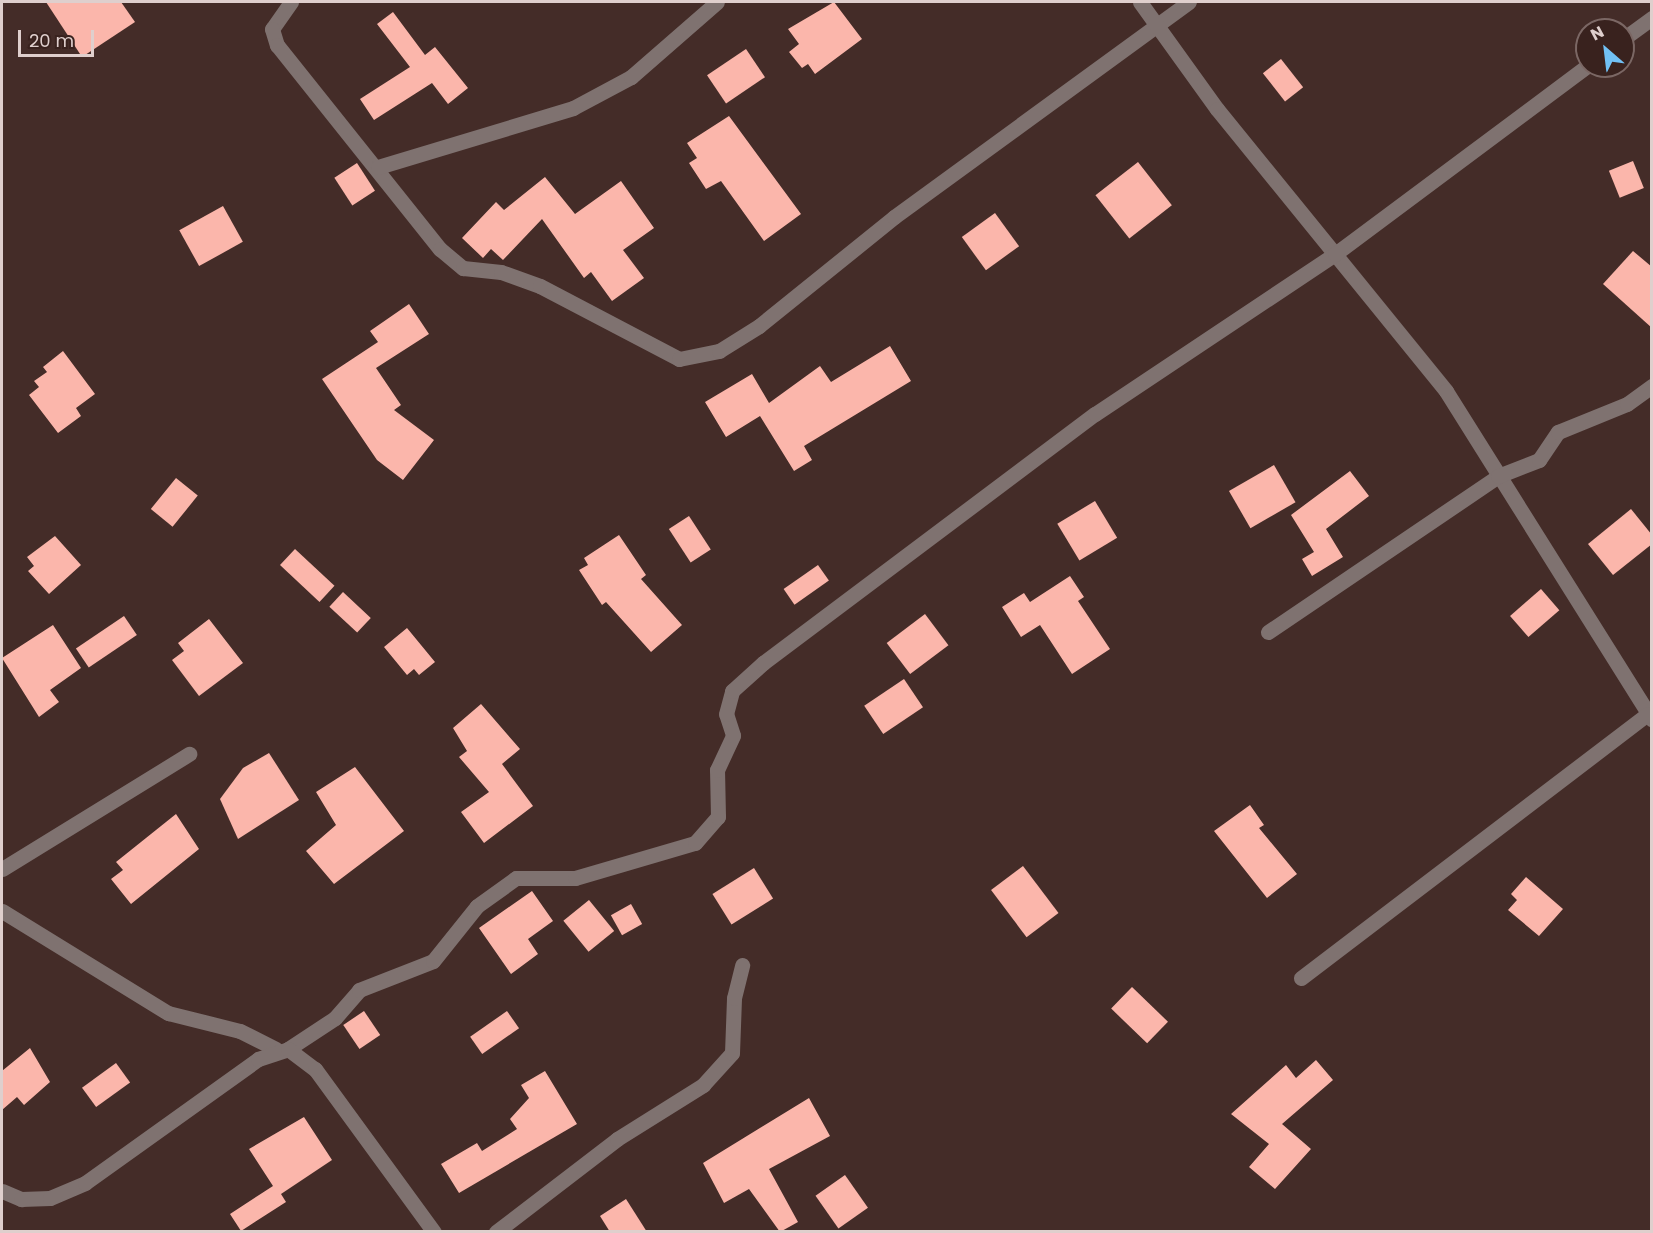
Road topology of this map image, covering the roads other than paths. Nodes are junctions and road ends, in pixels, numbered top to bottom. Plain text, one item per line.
1 (291, 2) edge
2 (717, 2) edge
3 (1140, 2) edge
4 (1189, 2) edge
5 (1652, 18) edge
6 (1156, 24) junction
7 (1635, 30) edge
8 (1575, 75) edge
9 (378, 167) junction
10 (1335, 254) junction
11 (1652, 386) edge
12 (1498, 477) junction
13 (1268, 632) dead end
14 (1649, 717) edge
15 (189, 754) dead end
16 (2, 869) edge
17 (2, 911) edge
18 (742, 964) dead end
19 (1301, 978) dead end
20 (282, 1049) junction
21 (2, 1191) edge
22 (434, 1232) edge
23 (496, 1232) edge

1 - 9 street
2 - 9 street
3 - 6 street
4 - 6 street
5 - 7 street
6 - 9 street
6 - 10 street
8 - 10 street
10 - 12 street
10 - 20 street
11 - 12 street
12 - 13 street
12 - 14 street
14 - 19 street
15 - 16 street
17 - 20 street
18 - 23 street
20 - 21 street
20 - 22 street

